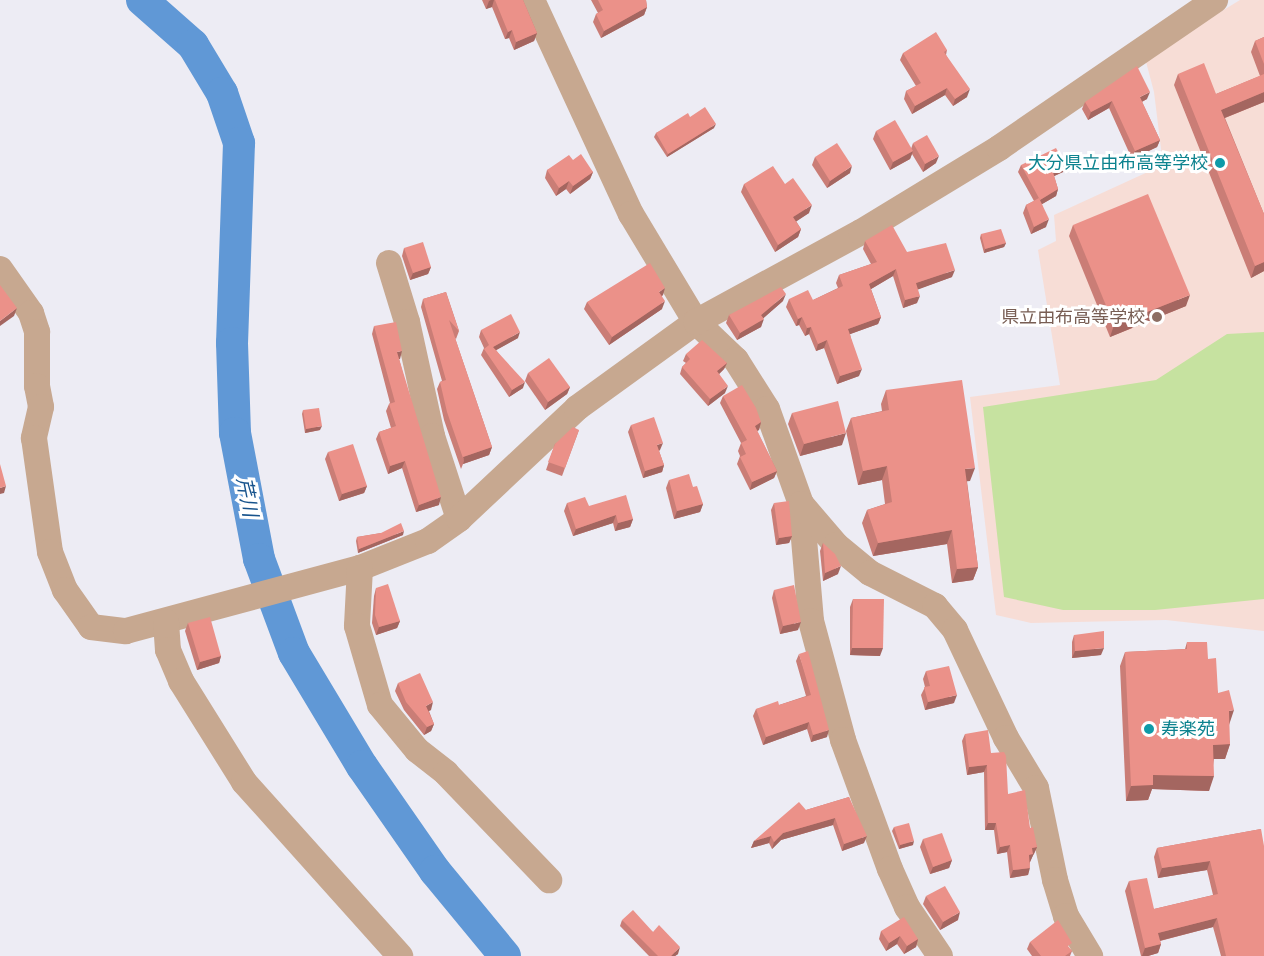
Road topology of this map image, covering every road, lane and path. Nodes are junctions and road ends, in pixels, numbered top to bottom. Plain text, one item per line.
1 (532, 0) edge
2 (1215, 0) edge
3 (388, 264) dead end
4 (0, 269) edge
5 (696, 322) junction
6 (801, 504) junction
7 (459, 519) junction
8 (351, 570) junction
9 (166, 622) junction
10 (549, 880) dead end
11 (400, 956) edge
12 (940, 956) edge
13 (1090, 956) edge

1 - 5 street
2 - 5 street
3 - 7 street
4 - 9 street
5 - 6 street
5 - 7 street
6 - 12 street
6 - 13 street
7 - 8 street
8 - 9 street
8 - 10 street
9 - 11 street

